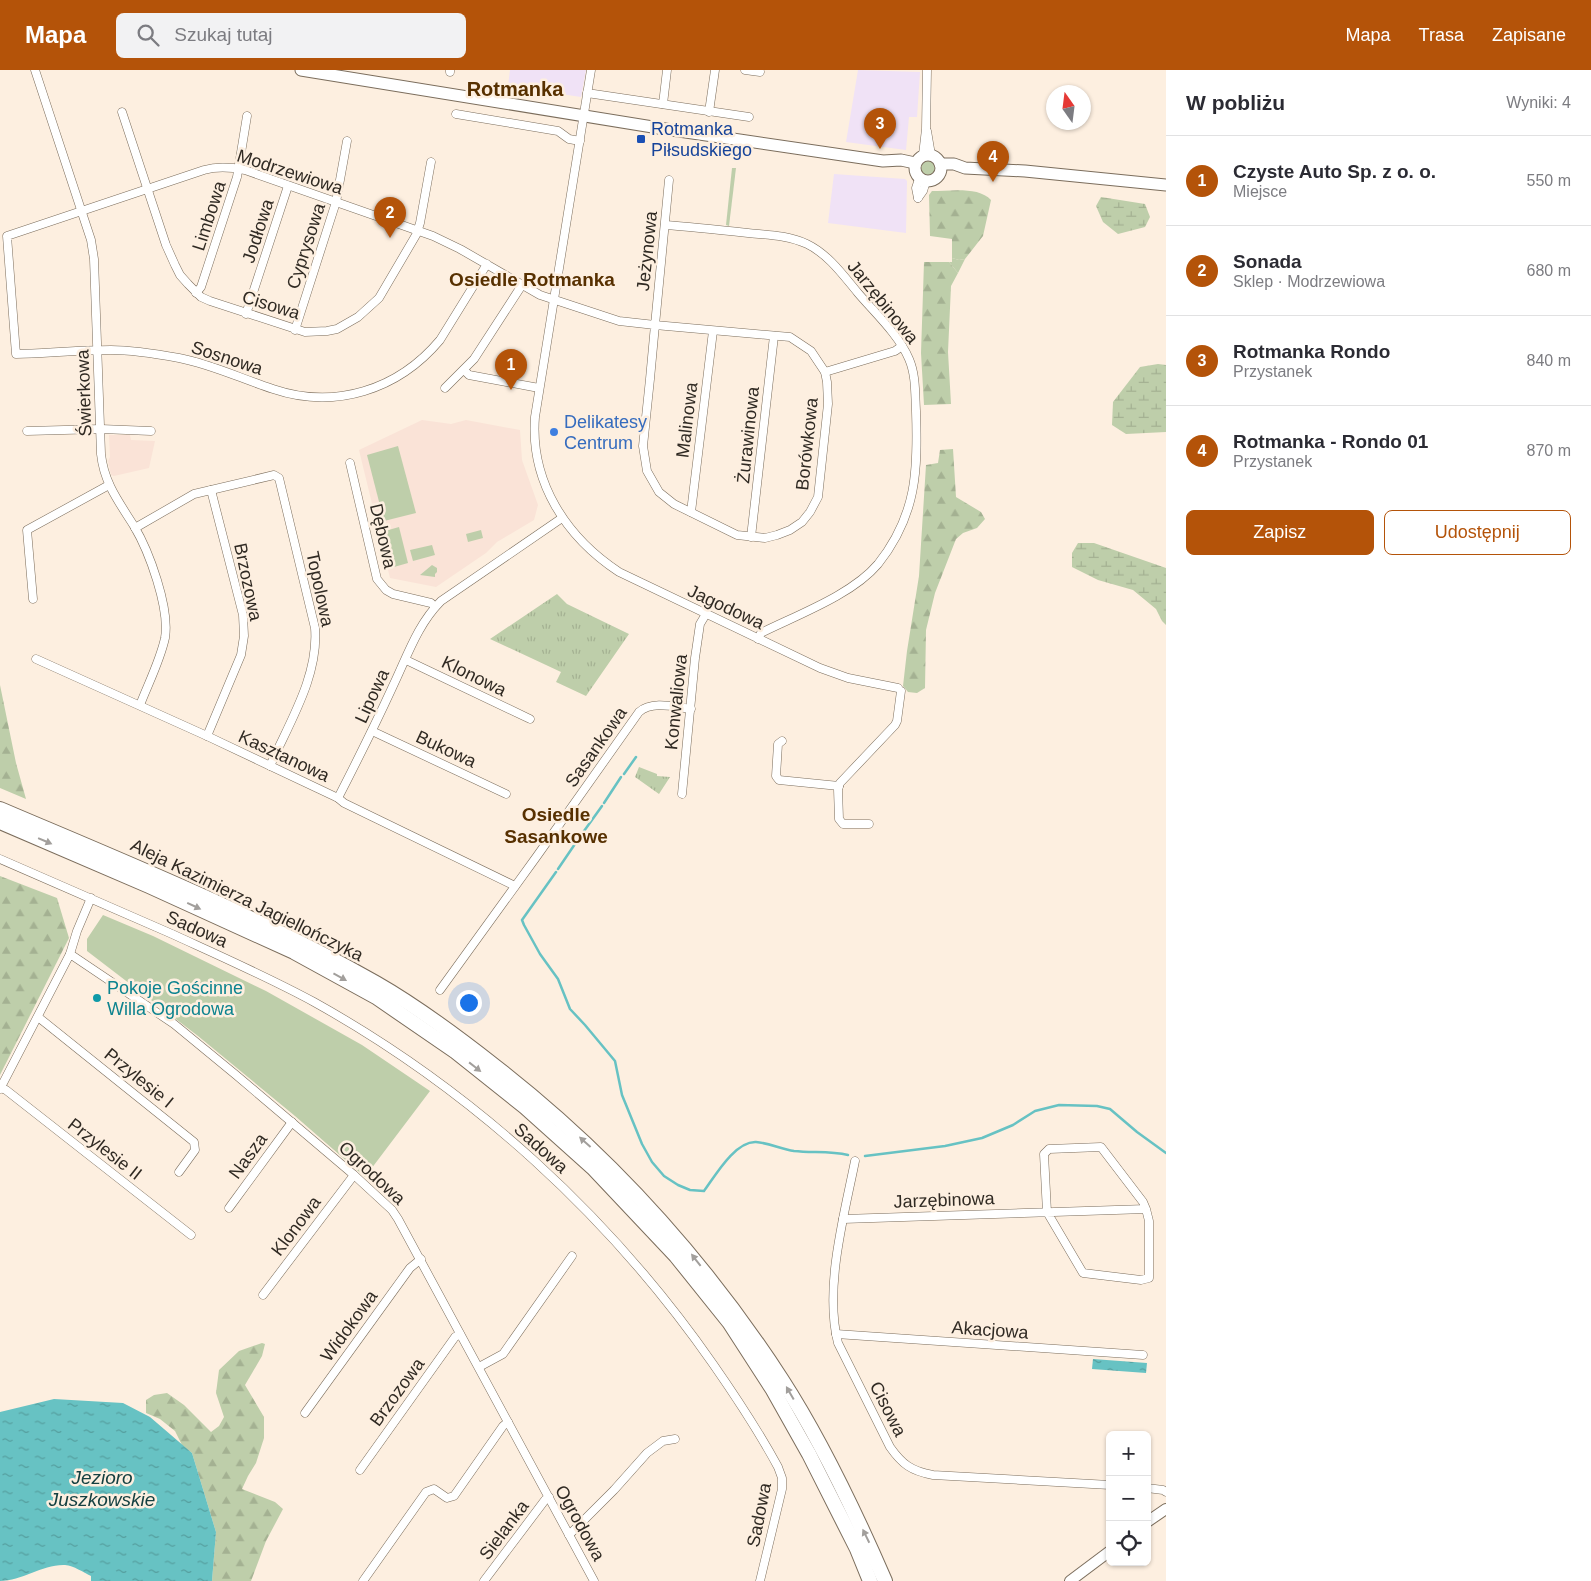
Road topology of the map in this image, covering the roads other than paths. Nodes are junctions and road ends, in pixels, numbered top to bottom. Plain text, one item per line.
1 (35, 70) edge
2 (301, 70) edge
3 (591, 70) edge
4 (667, 70) edge
5 (715, 70) edge
6 (745, 70) edge
7 (926, 70) edge
8 (760, 72) dead end
9 (587, 93) junction
10 (663, 104) junction
11 (122, 112) dead end
12 (709, 112) junction
13 (456, 114) dead end
14 (584, 114) junction
15 (247, 116) dead end
16 (750, 117) dead end
17 (347, 141) dead end
18 (580, 141) junction
19 (430, 162) dead end
20 (922, 167) junction
21 (940, 168) junction
22 (239, 169) junction
23 (669, 180) dead end
24 (1166, 185) edge
25 (288, 186) junction
26 (149, 188) junction
27 (336, 202) junction
28 (82, 210) junction
29 (665, 224) junction
30 (418, 231) junction
31 (7, 236) joint
32 (487, 264) junction
33 (522, 285) junction
34 (196, 293) junction
35 (553, 299) junction
36 (246, 314) junction
37 (655, 325) junction
38 (295, 330) junction
39 (713, 331) junction
40 (774, 336) junction
41 (902, 346) junction
42 (98, 350) junction
43 (464, 370) junction
44 (825, 372) junction
45 (445, 388) dead end
46 (540, 388) junction
47 (100, 429) junction
48 (151, 430) dead end
49 (27, 431) dead end
50 (350, 464) dead end
51 (109, 485) junction
52 (211, 490) junction
53 (691, 512) junction
54 (562, 518) junction
55 (135, 528) junction
56 (752, 537) junction
57 (32, 599) dead end
58 (435, 607) junction
59 (706, 614) junction
60 (758, 639) junction
61 (36, 659) dead end
62 (406, 660) junction
63 (140, 705) junction
64 (690, 709) junction
65 (530, 719) dead end
66 (372, 731) junction
67 (207, 736) junction
68 (782, 741) dead end
69 (270, 766) junction
70 (839, 786) junction
71 (506, 794) dead end
72 (682, 794) dead end
73 (338, 798) junction
74 (0, 809) edge
75 (0, 822) edge
76 (869, 824) dead end
77 (0, 859) edge
78 (515, 886) junction
79 (91, 898) junction
80 (70, 954) junction
81 (440, 990) dead end
82 (38, 1017) junction
83 (0, 1088) edge
84 (292, 1122) junction
85 (855, 1161) dead end
86 (178, 1172) dead end
87 (354, 1175) junction
88 (229, 1208) dead end
89 (1146, 1209) junction
90 (1047, 1212) junction
91 (843, 1218) junction
92 (191, 1234) dead end
93 (572, 1256) dead end
94 (420, 1259) junction
95 (263, 1295) dead end
96 (460, 1334) junction
97 (836, 1334) junction
98 (1143, 1355) dead end
99 (479, 1367) junction
100 (305, 1413) dead end
101 (508, 1422) junction
102 (675, 1439) dead end
103 (360, 1470) dead end
104 (1106, 1485) edge
105 (1151, 1488) edge
106 (1166, 1492) edge
107 (549, 1497) junction
108 (1166, 1509) edge
109 (1148, 1521) edge
110 (569, 1535) junction
111 (1106, 1554) edge
112 (363, 1581) edge
113 (484, 1581) edge
114 (594, 1581) edge
115 (760, 1581) edge
116 (870, 1581) edge
117 (885, 1581) edge
118 (1070, 1581) edge

1 - 28 street, Świerkowa
2 - 14 main road
3 - 9 street, Jagodowa
4 - 10 street
5 - 12 street
6 - 8 street
7 - 20 street
9 - 10 street
9 - 14 street, Jagodowa
10 - 12 street
11 - 26 street, Cisowa
12 - 16 street
13 - 18 street
14 - 18 street, Jagodowa
14 - 20 main road
15 - 22 street, Limbowa
17 - 27 street, Cyprysowa
18 - 35 street, Jagodowa
19 - 30 street, Cisowa
20 - 21 main road
20 - 21 main road
21 - 24 main road
22 - 25 street, Modrzewiowa
22 - 26 street, Modrzewiowa
22 - 34 street, Limbowa
23 - 29 street, Jeżynowa
25 - 27 street, Modrzewiowa
25 - 36 street, Jodłowa
26 - 28 street, Modrzewiowa
26 - 34 street, Cisowa
27 - 30 street, Modrzewiowa
27 - 38 street, Cyprysowa
28 - 31 street, Modrzewiowa
28 - 42 street, Świerkowa
29 - 37 street, Jeżynowa
29 - 41 street, Jarzębinowa
30 - 32 street, Modrzewiowa
30 - 38 street, Cisowa
31 - 42 street, Sosnowa
32 - 33 street, Modrzewiowa
32 - 42 street, Sosnowa
33 - 35 street, Modrzewiowa
33 - 43 street
34 - 36 street, Cisowa
35 - 37 street, Borówkowa
35 - 46 street, Jagodowa
36 - 38 street, Cisowa
37 - 39 street, Borówkowa
37 - 53 street, Borówkowa
39 - 40 street, Borówkowa
39 - 53 street, Malinowa
40 - 44 street, Borówkowa
40 - 56 street, Żurawinowa
41 - 44 street
41 - 60 street, Jarzębinowa
42 - 47 street, Świerkowa
43 - 45 street
43 - 46 street
44 - 56 street, Borówkowa
46 - 54 street, Jagodowa
47 - 48 street
47 - 49 street
47 - 51 street, Świerkowa
50 - 58 street, Dębowa
51 - 55 street, Świerkowa
51 - 57 street
52 - 55 street
52 - 67 street, Brzozowa
52 - 69 street, Topolowa
53 - 56 street, Borówkowa
54 - 58 street, Lipowa
54 - 59 street, Jagodowa
55 - 63 street, Świerkowa
58 - 62 street, Lipowa
59 - 60 street, Jagodowa
59 - 64 street, Konwaliowa
60 - 70 street, Jagodowa
61 - 63 street, Kasztanowa
62 - 65 street, Klonowa
62 - 66 street, Lipowa
63 - 67 street, Kasztanowa
64 - 72 street, Konwaliowa
64 - 78 street, Sasankowa
66 - 71 street, Bukowa
66 - 73 street, Lipowa
67 - 69 street, Kasztanowa
68 - 70 street
69 - 73 street, Kasztanowa
70 - 76 street
73 - 78 street, Kasztanowa
117 -> 74 highway, Aleja Kazimierza Jagiellończyka
75 -> 116 highway, Aleja Kazimierza Jagiellończyka
77 - 79 street
78 - 81 street, Sasankowa
79 - 80 street
79 - 115 street, Sadowa
80 - 82 street
80 - 84 street, Ogrodowa
82 - 83 street
82 - 86 street, Przylesie I
83 - 92 street, Przylesie II
84 - 87 street, Ogrodowa
84 - 88 street, Nasza
85 - 91 street, Cisowa
87 - 94 street, Ogrodowa
87 - 95 street, Klonowa
89 - 90 street, Jarzębinowa
89 - 90 street
89 - 90 street
90 - 91 street, Jarzębinowa
91 - 97 street, Cisowa
93 - 99 street
94 - 96 street, Ogrodowa
94 - 100 street, Widokowa
96 - 99 street, Ogrodowa
96 - 103 street, Brzozowa
97 - 98 street, Akacjowa
97 - 104 street, Cisowa
99 - 101 street, Ogrodowa
101 - 107 street, Ogrodowa
101 - 112 street
102 - 110 street
105 - 106 street
107 - 110 street, Ogrodowa
107 - 113 street, Sielanka
108 - 109 street
110 - 114 street, Ogrodowa
111 - 118 street

